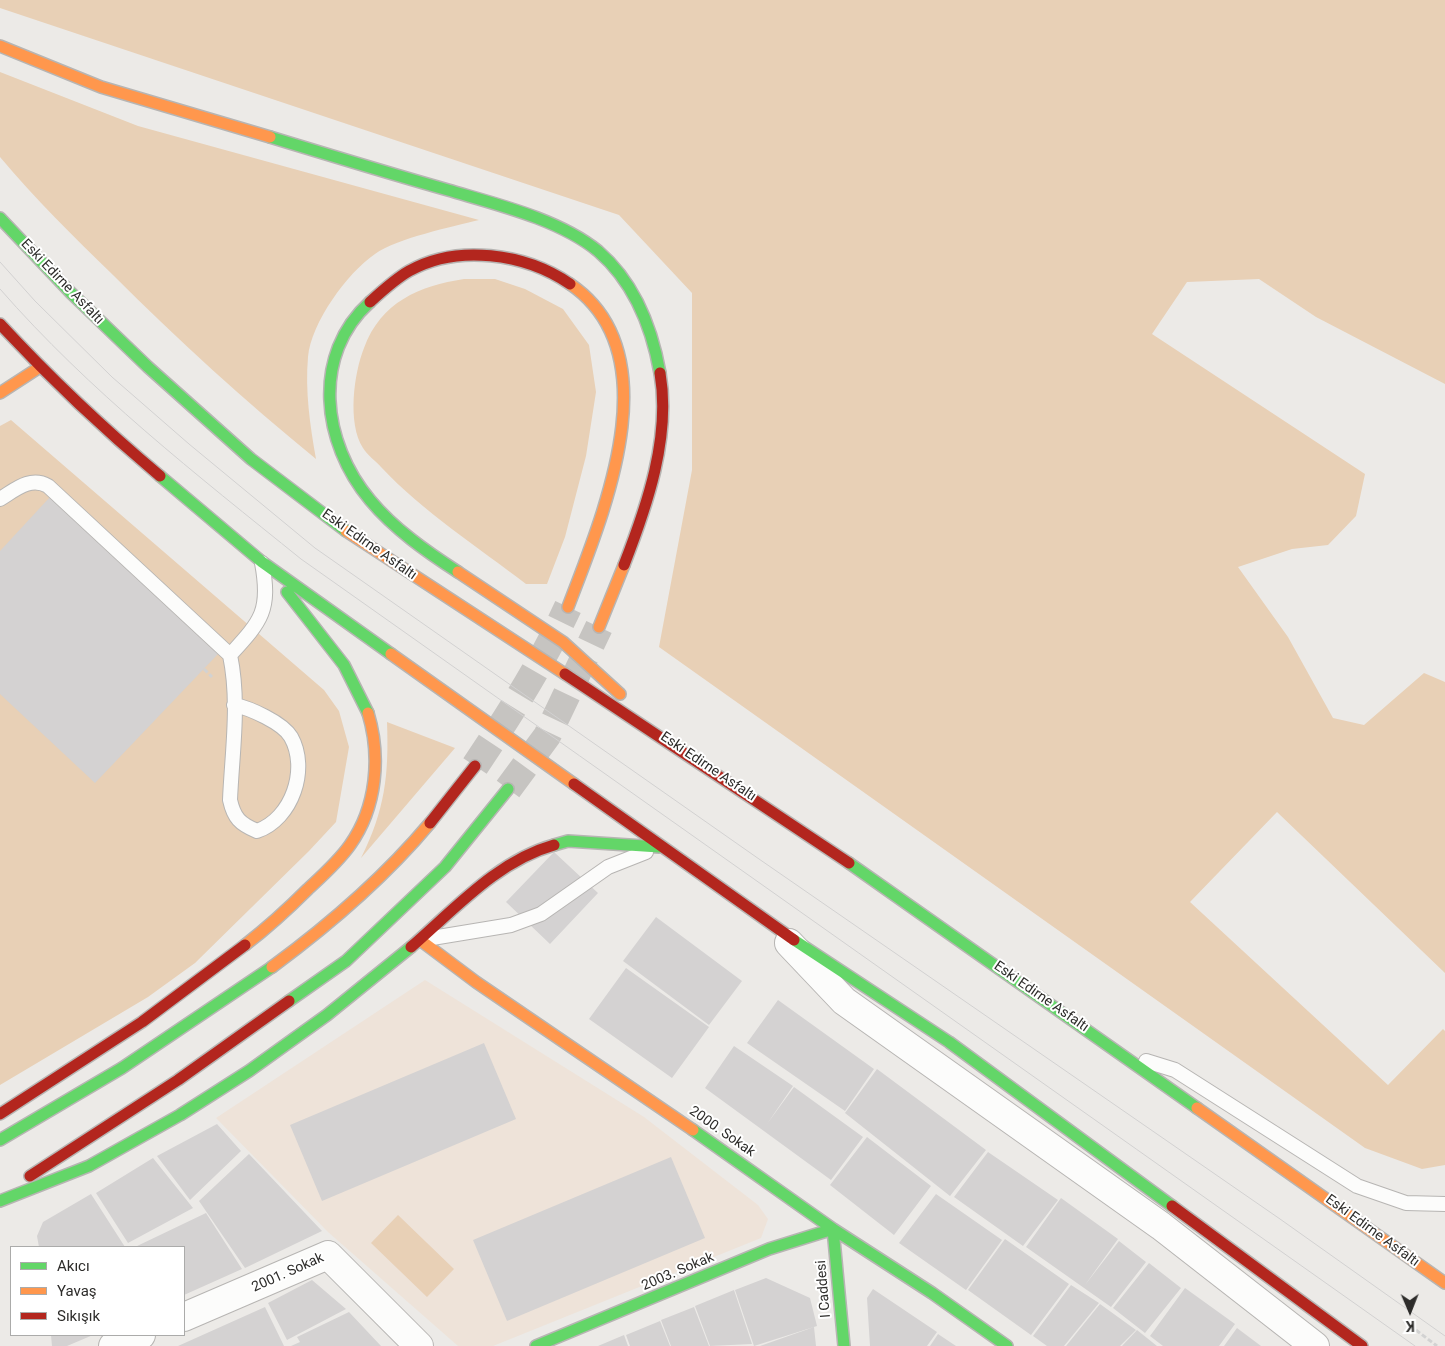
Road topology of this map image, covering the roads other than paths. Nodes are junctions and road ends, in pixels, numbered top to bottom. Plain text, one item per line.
1 (0, 46) edge
2 (0, 218) edge
3 (0, 324) edge
4 (40, 367) junction
5 (0, 393) edge
6 (0, 500) edge
7 (262, 562) junction
8 (568, 607) tunnel mouth
9 (600, 627) tunnel mouth
10 (230, 656) junction
11 (234, 705) junction
12 (684, 752) junction
13 (475, 766) tunnel mouth
14 (508, 789) tunnel mouth
15 (659, 846) junction
16 (772, 926) junction
17 (420, 940) junction
18 (1116, 1050) junction
19 (0, 1114) edge
20 (0, 1140) edge
21 (0, 1197) edge
22 (0, 1201) edge
23 (1445, 1204) edge
24 (833, 1229) junction
25 (1445, 1283) edge
26 (185, 1317) edge
27 (138, 1336) edge
28 (113, 1346) edge
29 (419, 1346) edge
30 (536, 1346) edge
31 (844, 1346) edge
32 (1007, 1346) edge
33 (1315, 1346) edge
34 (1362, 1346) edge

1 - 9 main road
2 - 12 main road, Eski Edirne Asfaltı
3 - 4 main road
4 - 5 main road
4 - 7 main road
6 - 10 lane
7 - 10 lane
7 - 15 main road
7 - 19 main road
8 - 12 main road
10 - 11 lane
11 - 11 lane
12 - 18 main road, Eski Edirne Asfaltı
13 - 20 main road
14 - 21 main road
15 - 16 main road
15 - 17 lane
15 - 17 main road
16 - 33 street
16 - 34 main road
17 - 22 main road
17 - 24 main road, 2000. Sokak
18 - 23 lane
18 - 25 main road, Eski Edirne Asfaltı
24 - 30 main road, 2003. Sokak
24 - 31 main road, I Caddesi
24 - 32 main road, 2000. Sokak
26 - 29 street, 2001. Sokak
27 - 28 street

